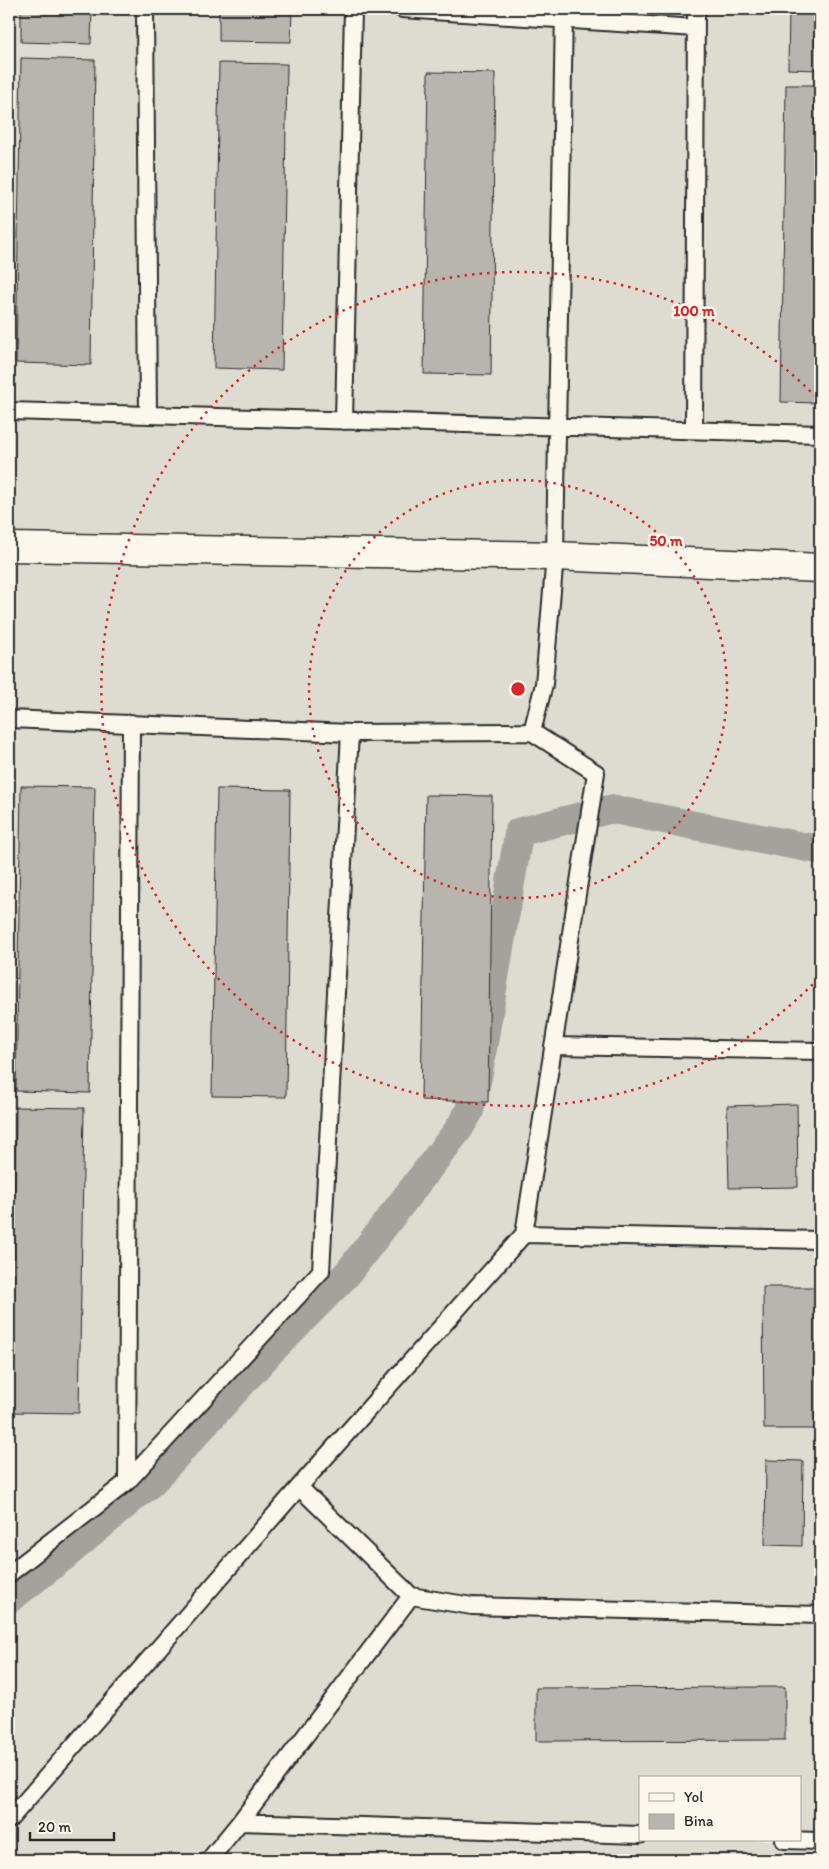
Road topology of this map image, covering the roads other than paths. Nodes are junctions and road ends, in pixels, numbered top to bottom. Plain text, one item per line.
1 (146, 9) edge
2 (353, 9) edge
3 (402, 9) edge
4 (696, 9) edge
5 (564, 15) edge
6 (696, 28) junction
7 (9, 411) edge
8 (148, 415) junction
9 (344, 421) junction
10 (558, 426) junction
11 (694, 430) junction
12 (820, 434) edge
13 (9, 547) edge
14 (555, 556) junction
15 (820, 568) edge
16 (9, 719) edge
17 (131, 723) junction
18 (532, 732) junction
19 (350, 733) junction
20 (553, 1046) junction
21 (820, 1051) edge
22 (524, 1234) junction
23 (820, 1240) edge
24 (127, 1482) junction
25 (299, 1487) junction
26 (9, 1574) edge
27 (411, 1596) junction
28 (820, 1615) edge
29 (9, 1820) edge
30 (240, 1822) junction
31 (639, 1836) edge
32 (802, 1841) edge
33 (820, 1842) edge
34 (209, 1860) edge

1 - 8 lane
2 - 9 lane
3 - 5 lane
4 - 6 lane
5 - 6 lane
5 - 10 lane
6 - 11 lane
7 - 8 lane
8 - 9 lane
9 - 10 lane
10 - 11 lane
10 - 14 lane
11 - 12 lane
13 - 14 street
14 - 15 street
14 - 18 lane
16 - 17 lane
17 - 19 lane
17 - 24 lane
18 - 19 lane
18 - 20 lane
19 - 24 lane
20 - 21 lane
20 - 22 lane
22 - 23 lane
22 - 25 lane
24 - 26 lane
25 - 27 lane
25 - 29 lane
27 - 28 lane
27 - 30 lane
30 - 31 lane
30 - 34 lane
32 - 33 lane

